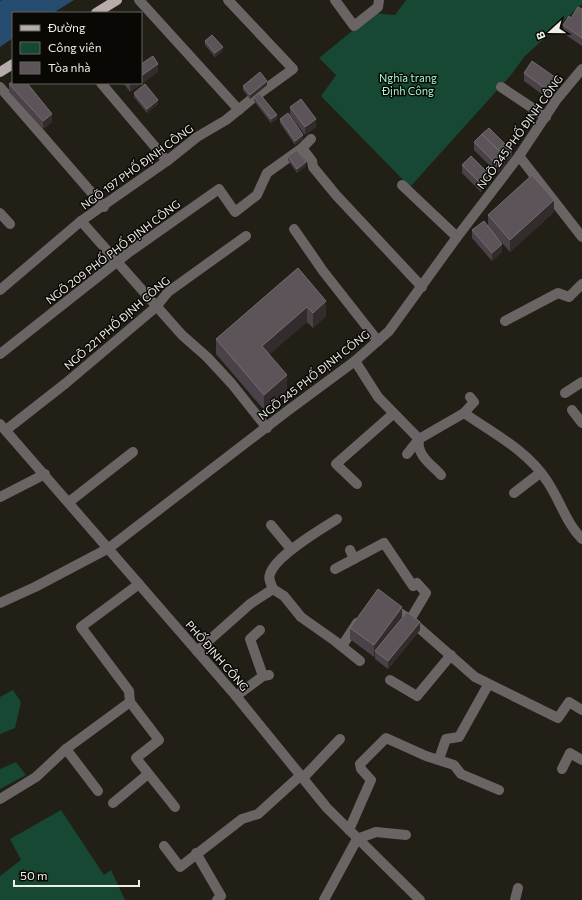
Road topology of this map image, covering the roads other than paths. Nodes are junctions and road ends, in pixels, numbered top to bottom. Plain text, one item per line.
1 (117, 0) edge
2 (139, 0) edge
3 (228, 0) edge
4 (335, 0) edge
5 (379, 0) edge
6 (98, 12) edge
7 (12, 65) edge
8 (582, 70) edge
9 (0, 72) edge
10 (103, 84) edge
11 (0, 87) edge
12 (501, 87) dead end
13 (239, 110) junction
14 (546, 117) junction
15 (311, 139) dead end
16 (302, 148) junction
17 (519, 156) junction
18 (167, 161) junction
19 (402, 186) dead end
20 (104, 207) junction
21 (0, 213) edge
22 (81, 221) junction
23 (10, 224) dead end
24 (294, 229) dead end
25 (246, 236) dead end
26 (457, 237) junction
27 (582, 237) edge
28 (117, 262) junction
29 (582, 284) edge
30 (422, 287) junction
31 (0, 290) edge
32 (156, 307) junction
33 (505, 321) dead end
34 (378, 341) junction
35 (0, 354) edge
36 (355, 361) junction
37 (582, 382) edge
38 (565, 393) dead end
39 (470, 397) dead end
40 (572, 410) dead end
41 (464, 413) junction
42 (393, 414) junction
43 (582, 423) edge
44 (3, 427) edge
45 (267, 428) junction
46 (419, 439) junction
47 (133, 452) dead end
48 (407, 454) dead end
49 (540, 473) junction
50 (45, 474) junction
51 (441, 475) dead end
52 (357, 484) dead end
53 (514, 493) dead end
54 (0, 497) edge
55 (69, 502) junction
56 (337, 519) dead end
57 (270, 525) dead end
58 (582, 539) edge
59 (109, 548) junction
60 (291, 549) junction
61 (335, 569) dead end
62 (139, 584) junction
63 (273, 589) junction
64 (380, 600) edge
65 (0, 603) edge
66 (360, 619) edge
67 (410, 620) junction
68 (260, 630) dead end
69 (342, 646) junction
70 (197, 651) junction
71 (451, 655) junction
72 (360, 661) dead end
73 (390, 680) dead end
74 (488, 685) junction
75 (236, 696) junction
76 (130, 702) junction
77 (582, 710) edge
78 (340, 739) dead end
79 (66, 749) junction
80 (439, 759) junction
81 (582, 760) edge
82 (562, 769) dead end
83 (148, 774) junction
84 (302, 776) junction
85 (499, 790) dead end
86 (98, 791) dead end
87 (0, 799) edge
88 (113, 802) dead end
89 (176, 807) dead end
90 (349, 830) junction
91 (406, 835) dead end
92 (357, 839) junction
93 (164, 846) dead end
94 (196, 853) junction
95 (518, 888) dead end
96 (217, 900) edge
97 (326, 900) edge
98 (420, 900) edge
99 (515, 900) edge

1 - 6 main road
2 - 13 street
3 - 13 street, NGÕ 197 PHỐ ĐỊNH CÔNG
4 - 5 street
7 - 9 main road
8 - 14 street, NGÕ 245 PHỐ ĐỊNH CÔNG
10 - 18 street
11 - 20 street
12 - 14 street
13 - 18 street, NGÕ 197 PHỐ ĐỊNH CÔNG
14 - 17 street, NGÕ 245 PHỐ ĐỊNH CÔNG
15 - 16 street
16 - 28 street, NGÕ 209 PHỐ PHỐ ĐỊNH CÔNG
16 - 30 street
17 - 26 street, NGÕ 245 PHỐ ĐỊNH CÔNG
17 - 27 street
18 - 20 street, NGÕ 197 PHỐ ĐỊNH CÔNG
19 - 26 street
20 - 22 street, NGÕ 197 PHỐ ĐỊNH CÔNG
21 - 23 street
22 - 28 street
22 - 31 street, NGÕ 197 PHỐ ĐỊNH CÔNG
24 - 34 street
25 - 32 street, NGÕ 221 PHỐ ĐỊNH CÔNG
26 - 30 street, NGÕ 245 PHỐ ĐỊNH CÔNG
28 - 32 street
28 - 35 street, NGÕ 209 PHỐ PHỐ ĐỊNH CÔNG
29 - 33 street
30 - 34 street, NGÕ 245 PHỐ ĐỊNH CÔNG
32 - 44 street, NGÕ 221 PHỐ ĐỊNH CÔNG
32 - 45 street
34 - 36 street, NGÕ 245 PHỐ ĐỊNH CÔNG
36 - 42 street
36 - 45 street, NGÕ 245 PHỐ ĐỊNH CÔNG
37 - 38 street
39 - 41 street
40 - 43 street
41 - 46 street
41 - 49 street
42 - 46 street
42 - 52 street
44 - 50 street, PHỐ ĐỊNH CÔNG
45 - 59 street, NGÕ 245 PHỐ ĐỊNH CÔNG
46 - 48 street
46 - 51 street
47 - 55 street
49 - 53 street
49 - 58 street
50 - 54 street
50 - 55 street, PHỐ ĐỊNH CÔNG
55 - 59 street, PHỐ ĐỊNH CÔNG
56 - 60 street
57 - 60 street
59 - 62 street, PHỐ ĐỊNH CÔNG
59 - 65 street, NGÕ 245 PHỐ ĐỊNH CÔNG
60 - 63 street
61 - 67 street
62 - 70 street, PHỐ ĐỊNH CÔNG
62 - 76 street
63 - 69 street
63 - 70 street
64 - 67 street
66 - 69 street
67 - 71 street
68 - 75 street
69 - 72 street
70 - 75 street, PHỐ ĐỊNH CÔNG
71 - 73 street
71 - 74 street
74 - 77 street
74 - 80 street
75 - 84 street, PHỐ ĐỊNH CÔNG
76 - 79 street
76 - 83 street
78 - 84 street
79 - 86 street
79 - 87 street
80 - 85 street
80 - 90 street
81 - 82 street
83 - 88 street
83 - 89 street
84 - 90 street, PHỐ ĐỊNH CÔNG
84 - 94 street
90 - 92 street, PHỐ ĐỊNH CÔNG
91 - 92 street
92 - 97 street
92 - 98 street, PHỐ ĐỊNH CÔNG
93 - 94 street
94 - 96 street
95 - 99 street

